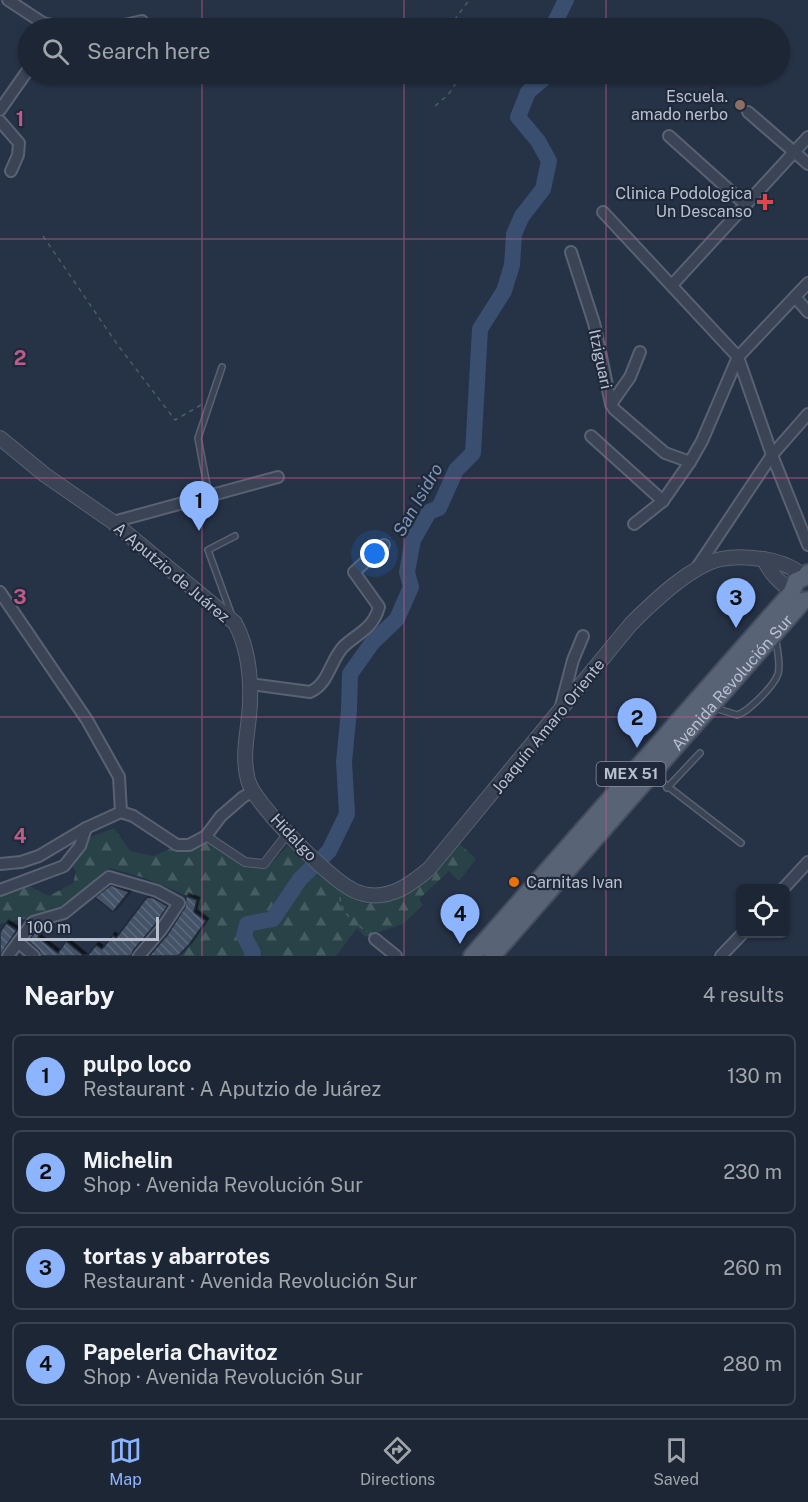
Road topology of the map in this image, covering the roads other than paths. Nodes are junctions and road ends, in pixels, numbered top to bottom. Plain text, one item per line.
1 (8, 0) edge
2 (35, 18) edge
3 (18, 84) edge
4 (0, 110) edge
5 (748, 112) dead end
6 (0, 122) edge
7 (669, 136) dead end
8 (808, 137) edge
9 (794, 152) junction
10 (808, 164) edge
11 (11, 171) dead end
12 (746, 205) junction
13 (603, 212) dead end
14 (571, 252) dead end
15 (808, 283) edge
16 (672, 285) junction
17 (795, 297) junction
18 (808, 312) edge
19 (640, 352) dead end
20 (738, 357) junction
21 (222, 368) dead end
22 (611, 404) junction
23 (808, 414) edge
24 (591, 436) dead end
25 (0, 438) edge
26 (772, 455) junction
27 (690, 462) junction
28 (278, 477) dead end
29 (209, 496) junction
30 (663, 501) junction
31 (113, 522) junction
32 (634, 524) dead end
33 (235, 536) dead end
34 (384, 545) dead end
35 (808, 545) edge
36 (764, 559) junction
37 (695, 571) junction
38 (807, 576) edge
39 (0, 592) edge
40 (803, 599) edge
41 (235, 623) junction
42 (775, 633) junction
43 (583, 636) dead end
44 (250, 684) junction
45 (710, 707) junction
46 (560, 710) junction
47 (700, 753) dead end
48 (651, 774) junction
49 (668, 788) junction
50 (252, 792) junction
51 (121, 812) junction
52 (86, 828) junction
53 (206, 836) junction
54 (290, 836) junction
55 (741, 843) dead end
56 (808, 862) edge
57 (0, 864) edge
58 (341, 883) joint
59 (788, 884) edge
60 (0, 890) edge
61 (737, 938) edge
62 (375, 939) road end
63 (18, 942) junction
64 (8, 956) edge
65 (34, 956) edge
66 (139, 956) edge
67 (396, 956) edge
68 (472, 956) edge
69 (492, 956) edge
70 (721, 956) edge

1 - 2 street
3 - 4 street
5 - 9 street
6 - 11 street
7 - 12 street
8 - 9 street
9 - 10 street
9 - 12 street
12 - 16 street
13 - 16 street
14 - 22 street, Itziguari
15 - 17 street
16 - 20 street
17 - 18 street
17 - 20 street
19 - 22 street
20 - 26 street
20 - 27 street
21 - 29 lane
22 - 27 street, Itziguari
23 - 26 street
24 - 30 street
25 - 31 street, A Aputzio de Juárez
26 - 35 street
26 - 37 street
27 - 30 street
28 - 29 street
29 - 31 street
30 - 32 street
31 - 41 street, A Aputzio de Juárez
33 - 41 lane
34 - 44 street
36 - 37 street, Joaquín Amaro Oriente
36 - 38 street, Joaquín Amaro Oriente
36 - 40 street
37 - 46 street, Joaquín Amaro Oriente
38 - 40 main road, Avenida Revolución Sur / MEX 51
39 - 51 street
40 - 42 main road, Avenida Revolución Sur / MEX 51
40 - 68 main road, Avenida Revolución Sur / MEX 51
41 - 44 street, A Aputzio de Juárez
42 - 45 main road, Avenida Revolución Sur / MEX 51
42 - 45 lane
43 - 46 street
44 - 50 street, A Aputzio de Juárez
45 - 48 main road, Avenida Revolución Sur / MEX 51
46 - 58 street, Joaquín Amaro Oriente
47 - 49 lane
48 - 49 lane
48 - 69 main road, Avenida Revolución Sur / MEX 51
49 - 55 lane
50 - 53 street
50 - 54 street, Hidalgo
51 - 52 street
51 - 53 street
52 - 57 street
52 - 60 street
53 - 54 street
54 - 58 street, Hidalgo
56 - 59 street
61 - 70 street
62 - 67 street
63 - 64 street
63 - 65 street
63 - 66 street

